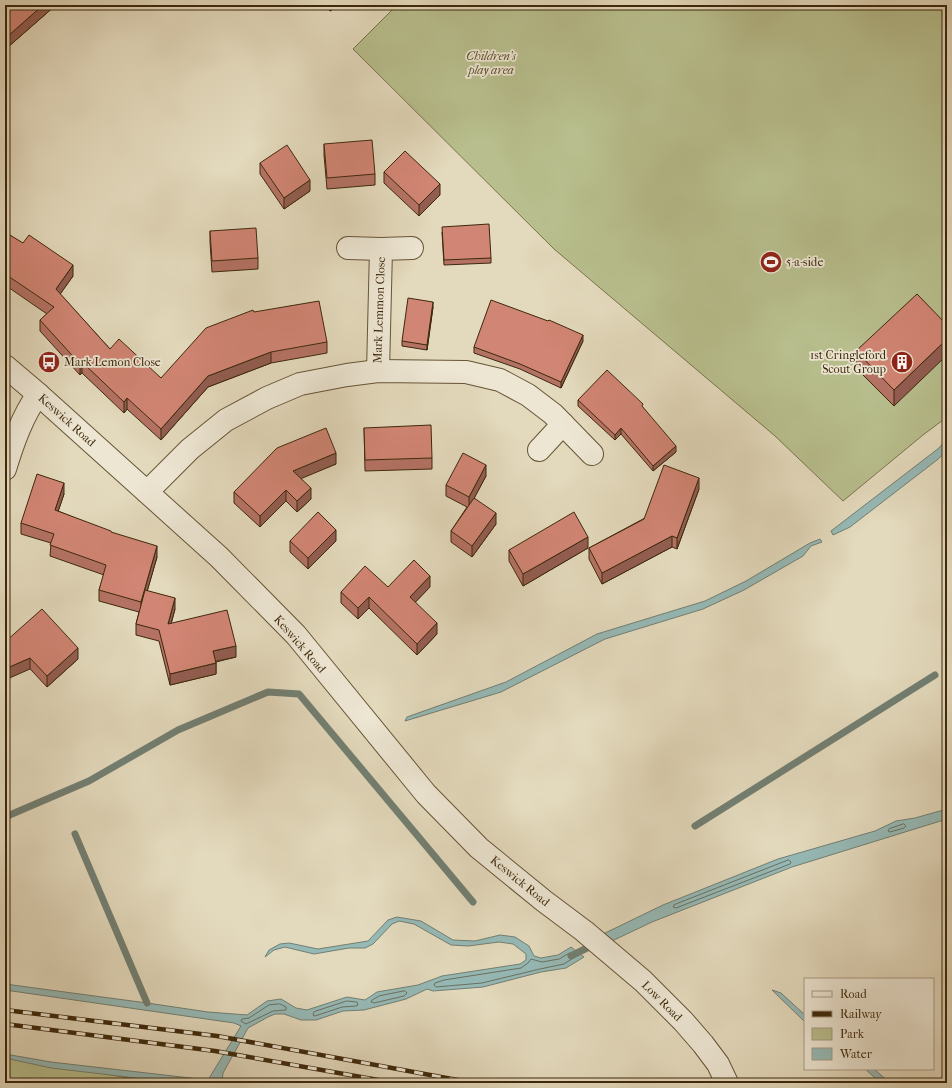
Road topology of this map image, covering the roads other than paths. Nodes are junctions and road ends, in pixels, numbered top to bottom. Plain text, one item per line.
1 (348, 248) dead end
2 (412, 248) dead end
3 (381, 249) junction
4 (5, 366) edge
5 (378, 371) junction
6 (38, 394) junction
7 (563, 424) junction
8 (539, 450) dead end
9 (592, 454) dead end
10 (5, 469) edge
11 (147, 492) junction
12 (584, 931) joint
13 (727, 1083) edge

1 - 3 street, Mark Lemmon Close
2 - 3 street, Mark Lemmon Close
3 - 5 street, Mark Lemmon Close
4 - 6 street, Keswick Road
5 - 7 street, Mark Lemmon Close
5 - 11 street, Mark Lemmon Close
6 - 10 street
6 - 11 street, Keswick Road
7 - 8 street
7 - 9 street, Mark Lemmon Close
11 - 12 street, Keswick Road
12 - 13 street, Low Road

